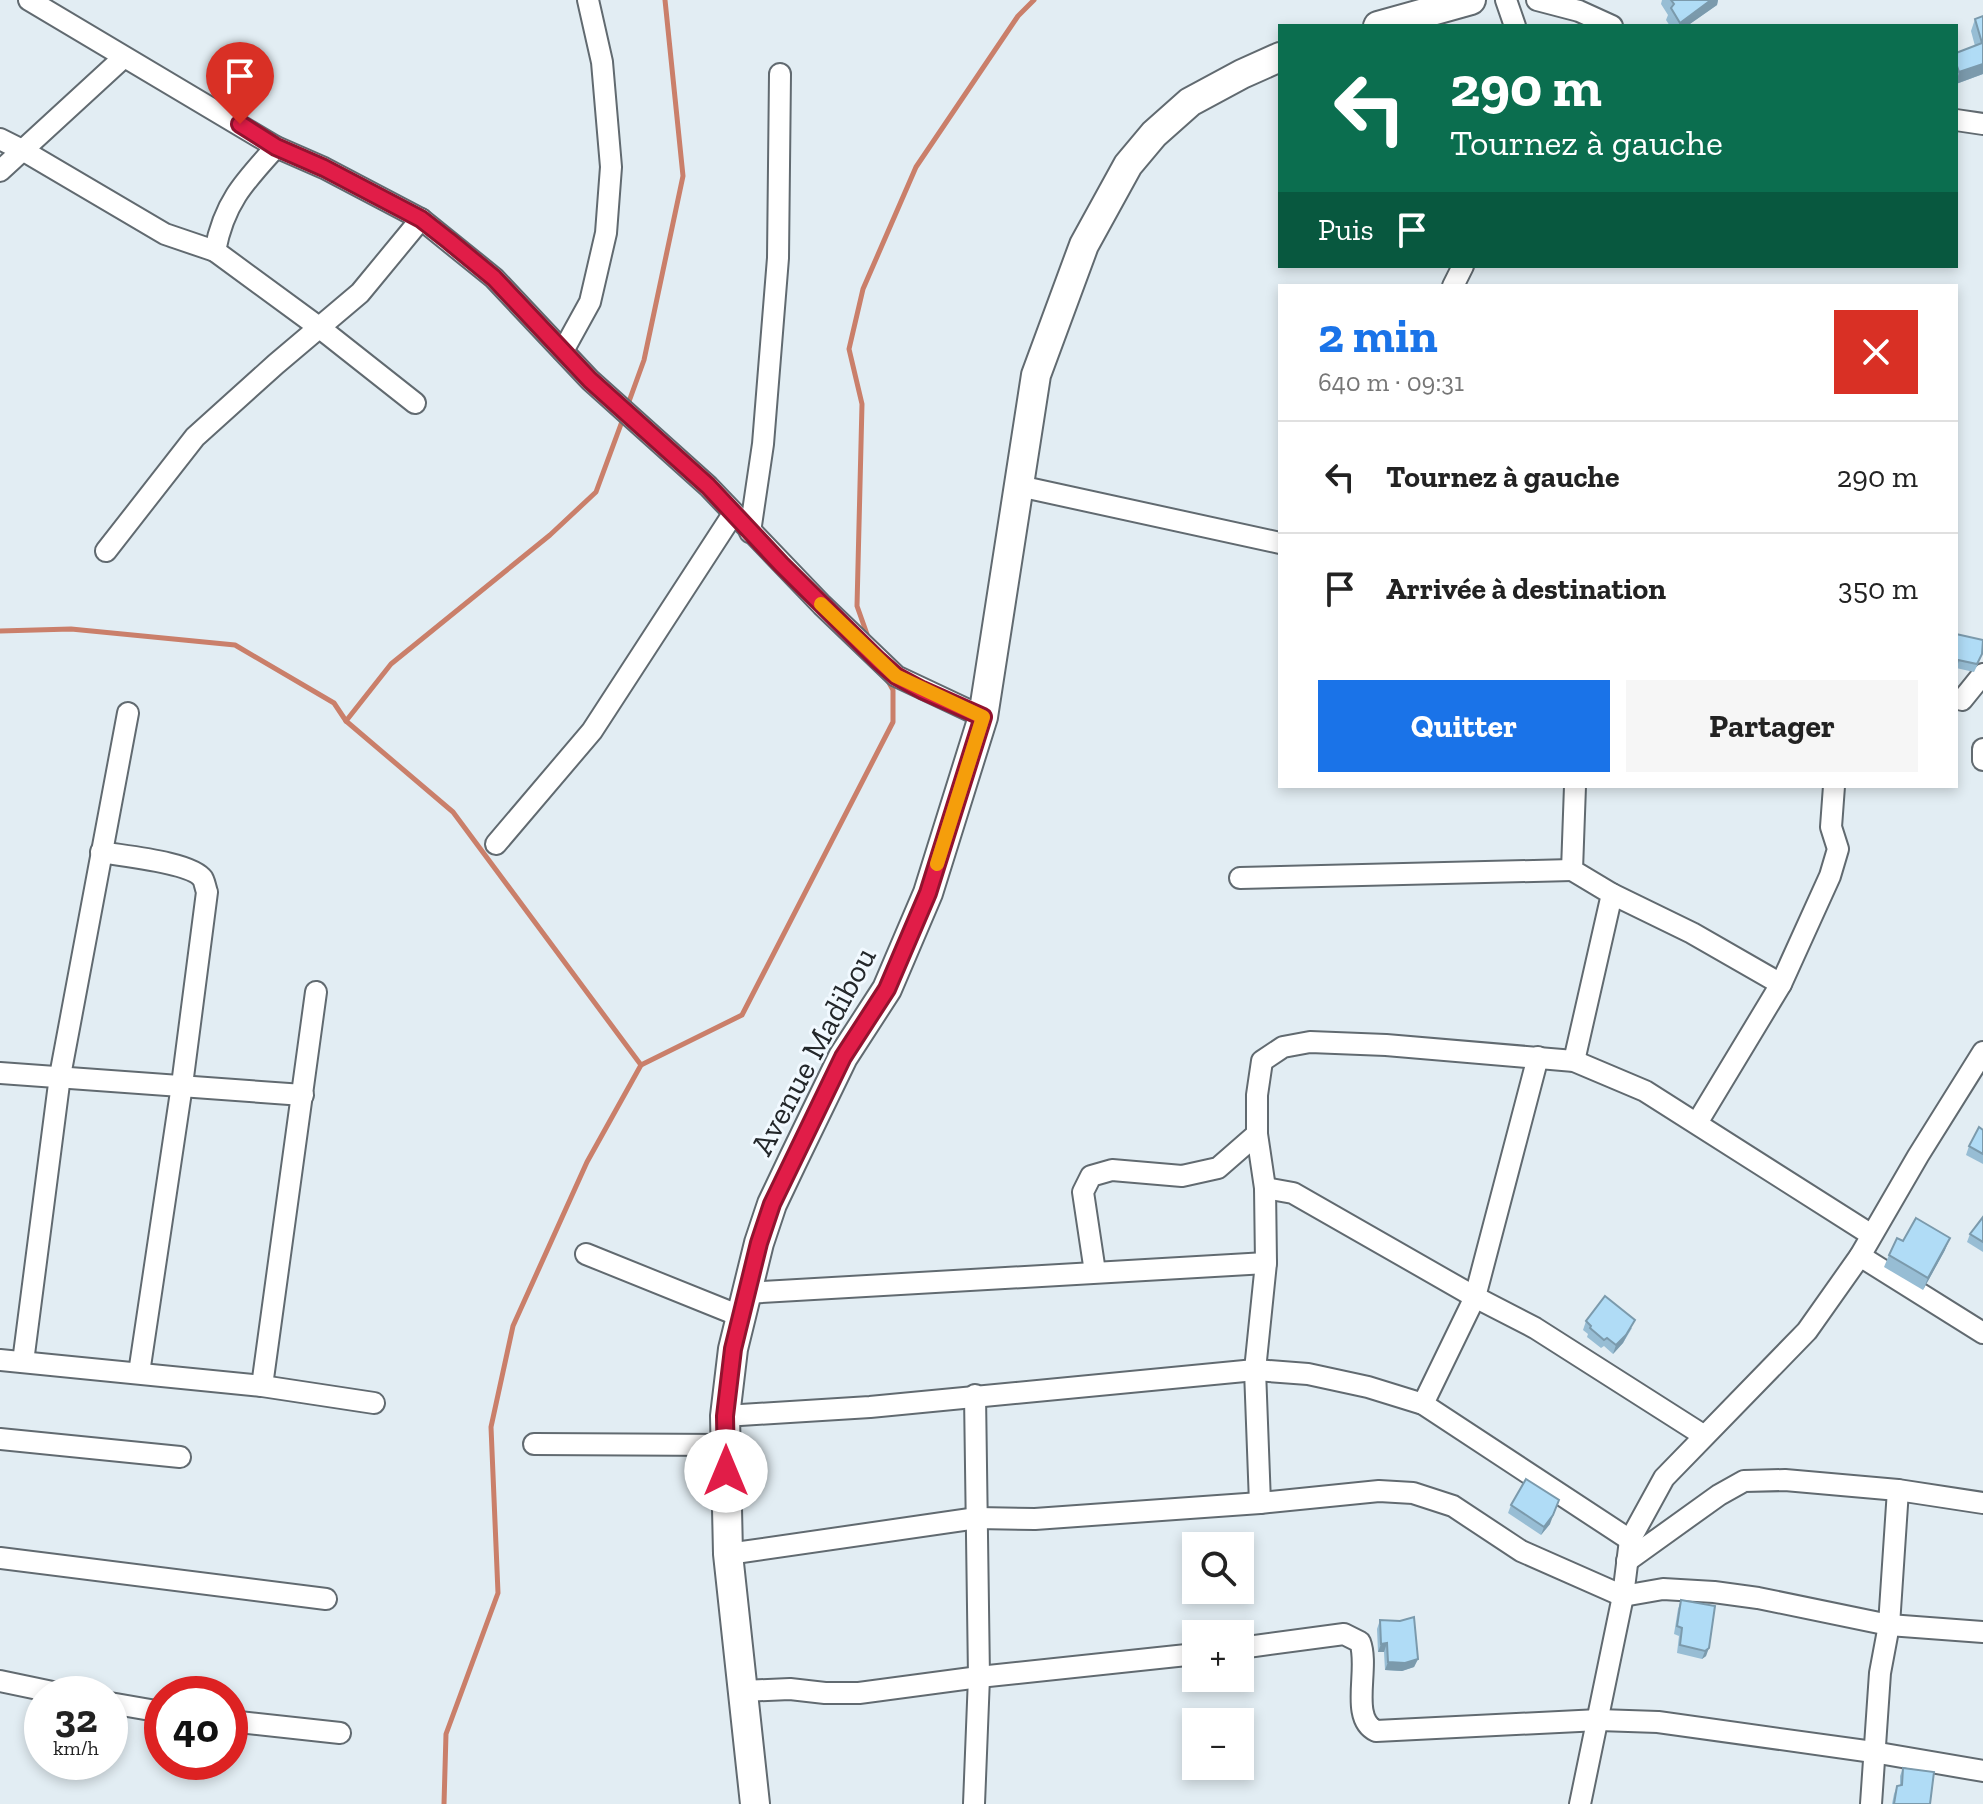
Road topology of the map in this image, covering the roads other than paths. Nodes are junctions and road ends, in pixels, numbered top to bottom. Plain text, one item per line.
1 (29, 0) edge
2 (588, 0) edge
3 (1471, 0) edge
4 (1506, 0) edge
5 (1537, 0) edge
6 (1385, 24) edge
7 (1514, 24) edge
8 (1608, 24) edge
9 (123, 58) junction
10 (1278, 58) edge
11 (780, 74) dead end
12 (1958, 120) edge
13 (1983, 124) edge
14 (0, 139) edge
15 (276, 147) junction
16 (24, 151) junction
17 (0, 171) edge
18 (421, 219) junction
19 (215, 251) junction
20 (320, 328) junction
21 (563, 351) junction
22 (415, 403) dead end
23 (1019, 486) junction
24 (733, 514) junction
25 (750, 532) junction
26 (1278, 543) edge
27 (106, 551) dead end
28 (1983, 674) edge
29 (1959, 699) edge
30 (1983, 704) edge
31 (128, 713) dead end
32 (983, 717) junction
33 (1983, 749) edge
34 (1983, 760) edge
35 (1575, 788) edge
36 (1834, 788) edge
37 (496, 844) dead end
38 (101, 852) junction
39 (1572, 870) junction
40 (1240, 878) dead end
41 (1612, 894) junction
42 (1781, 984) junction
43 (316, 992) dead end
44 (1983, 1052) edge
45 (1538, 1057) junction
46 (1574, 1061) junction
47 (0, 1073) edge
48 (60, 1076) junction
49 (182, 1085) junction
50 (303, 1095) junction
51 (1697, 1123) junction
52 (1257, 1134) junction
53 (1265, 1188) junction
54 (1870, 1234) junction
55 (586, 1254) dead end
56 (1860, 1256) junction
57 (1266, 1263) junction
58 (1095, 1272) junction
59 (1475, 1297) junction
60 (743, 1304) junction
61 (1983, 1333) edge
62 (0, 1360) edge
63 (23, 1362) junction
64 (1255, 1370) junction
65 (139, 1373) junction
66 (262, 1386) junction
67 (975, 1395) junction
68 (374, 1403) dead end
69 (1423, 1404) junction
70 (725, 1416) junction
71 (1703, 1435) junction
72 (0, 1439) edge
73 (534, 1444) dead end
74 (725, 1445) junction
75 (180, 1457) dead end
76 (1898, 1490) junction
77 (1260, 1503) junction
78 (1983, 1503) edge
79 (977, 1518) junction
80 (1630, 1540) junction
81 (728, 1554) junction
82 (0, 1558) edge
83 (1627, 1561) junction
84 (1623, 1596) junction
85 (326, 1599) dead end
86 (1889, 1625) junction
87 (1983, 1632) edge
88 (1254, 1646) edge
89 (1182, 1655) edge
90 (979, 1677) junction
91 (0, 1681) edge
92 (24, 1686) edge
93 (742, 1691) junction
94 (1599, 1720) junction
95 (248, 1723) edge
96 (340, 1733) dead end
97 (1873, 1752) junction
98 (1983, 1771) edge
99 (755, 1804) edge
100 (974, 1804) edge
101 (1580, 1804) edge
102 (1871, 1804) edge

1 - 9 street
2 - 21 street
3 - 6 street
4 - 7 street
5 - 8 street
9 - 15 street
9 - 16 street
10 - 23 street, Avenue Madibou
11 - 25 street
12 - 13 street
14 - 16 street
15 - 18 street
15 - 19 street
16 - 17 street
16 - 19 street
18 - 20 street
18 - 21 street
19 - 20 street
20 - 22 street
20 - 27 street
21 - 24 street
23 - 26 street
23 - 32 street, Avenue Madibou
24 - 25 street
24 - 37 street
25 - 32 street
28 - 29 street
29 - 30 street
31 - 38 street
32 - 60 street, Avenue Madibou
33 - 34 street
35 - 39 street
36 - 42 street
38 - 48 street
38 - 49 street
39 - 40 street
39 - 41 street
41 - 42 street
41 - 46 street
42 - 51 street
43 - 50 street
44 - 54 street
45 - 46 street
45 - 52 street
45 - 59 street
46 - 51 street
47 - 48 street
48 - 49 street
48 - 63 street
49 - 50 street
49 - 65 street
50 - 66 street
51 - 54 street
52 - 53 street
52 - 58 street
53 - 57 street
53 - 59 street
54 - 56 street
55 - 60 street
56 - 61 street
56 - 71 street
57 - 58 street
57 - 64 street
58 - 60 street
59 - 69 street
59 - 71 street
60 - 70 street, Avenue Madibou
62 - 63 street
63 - 65 street
64 - 67 street
64 - 69 street
64 - 77 street
65 - 66 street
66 - 68 street
67 - 70 street
67 - 79 street
69 - 80 street
70 - 74 street, Avenue Madibou
71 - 80 street
72 - 75 street
73 - 74 street
74 - 81 street, Avenue Madibou
76 - 78 street
76 - 83 street
76 - 86 street
77 - 79 street
77 - 84 street
79 - 81 street
79 - 90 street
80 - 83 street
81 - 93 street, Avenue Madibou
82 - 85 street
83 - 84 street
84 - 86 street
84 - 94 street
86 - 87 street
86 - 97 street
88 - 94 street
89 - 90 street
90 - 93 street
90 - 100 street
91 - 92 street
93 - 99 street, Avenue Madibou
94 - 97 street
94 - 101 street
95 - 96 street
97 - 98 street
97 - 102 street

